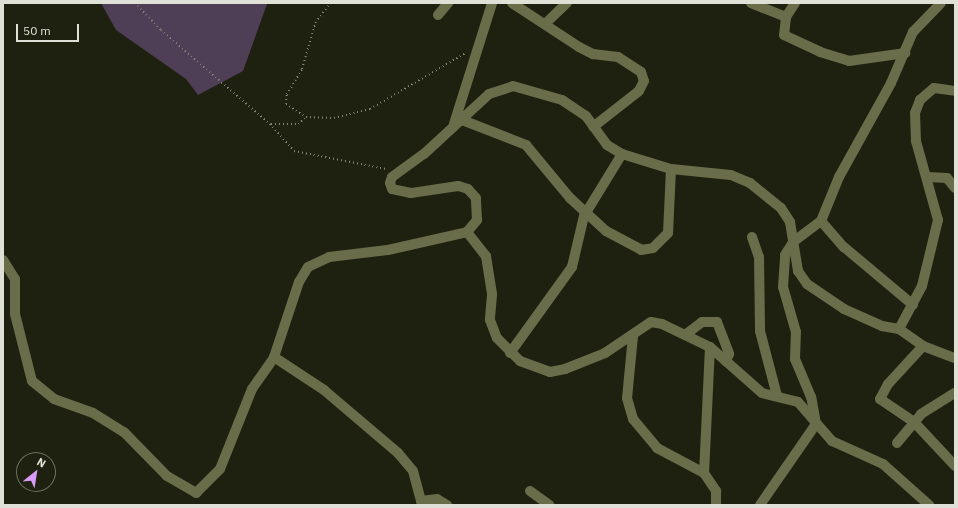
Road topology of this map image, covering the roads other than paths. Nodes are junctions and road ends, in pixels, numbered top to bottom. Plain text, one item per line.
1 (448, 3) edge
2 (492, 3) edge
3 (512, 3) edge
4 (567, 3) edge
5 (750, 3) edge
6 (795, 3) edge
7 (941, 3) edge
8 (438, 15) dead end
9 (786, 17) junction
10 (546, 23) junction
11 (904, 53) junction
12 (955, 91) edge
13 (462, 120) junction
14 (593, 127) junction
15 (453, 129) junction
16 (622, 154) junction
17 (671, 169) junction
18 (927, 177) junction
19 (955, 188) edge
20 (586, 212) junction
21 (821, 221) junction
22 (467, 232) junction
23 (752, 237) dead end
24 (792, 242) junction
25 (3, 260) edge
26 (913, 305) junction
27 (899, 329) junction
28 (685, 334) junction
29 (633, 336) junction
30 (923, 346) junction
31 (710, 347) junction
32 (510, 353) junction
33 (274, 357) junction
34 (955, 358) edge
35 (726, 361) junction
36 (955, 393) edge
37 (777, 396) junction
38 (914, 422) junction
39 (816, 424) junction
40 (897, 443) dead end
41 (955, 466) edge
42 (704, 473) junction
43 (530, 491) dead end
44 (422, 503) edge
45 (447, 505) edge
46 (549, 505) edge
47 (716, 505) edge
48 (760, 505) edge
49 (929, 505) edge

1 - 8 street
2 - 15 street
3 - 10 street
4 - 10 street
5 - 9 street
6 - 9 street
7 - 11 street
9 - 11 street
10 - 14 street
11 - 21 street
12 - 18 street
13 - 14 street
13 - 15 street
13 - 20 street
14 - 16 street
15 - 22 street
16 - 17 street
16 - 20 street
17 - 20 street
17 - 24 street
18 - 19 street
18 - 26 street
20 - 32 street
21 - 24 street
21 - 26 street
22 - 32 street
22 - 33 street
23 - 37 street
24 - 27 street
24 - 39 street
25 - 33 street
26 - 27 street
27 - 30 street
28 - 29 street
28 - 31 street
28 - 35 street
29 - 32 street
29 - 42 street
30 - 34 street
30 - 38 street
31 - 35 street
31 - 42 street
33 - 44 street
35 - 37 street
36 - 38 street
37 - 39 street
38 - 40 street
38 - 41 street
39 - 48 street
39 - 49 street
42 - 47 street
43 - 46 street
44 - 45 street

